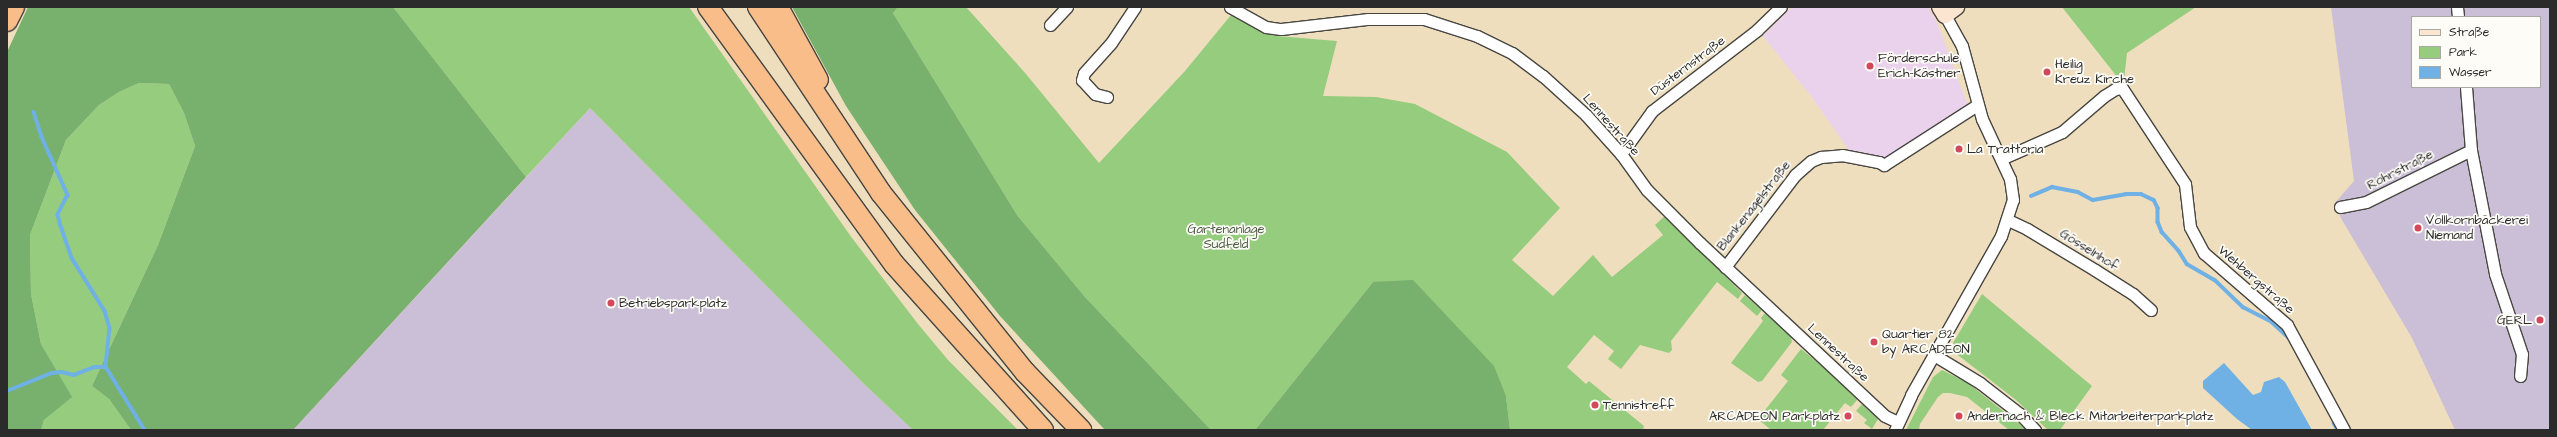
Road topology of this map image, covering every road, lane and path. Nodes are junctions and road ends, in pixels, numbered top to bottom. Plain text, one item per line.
1 (14, 7) edge
2 (708, 7) edge
3 (720, 7) edge
4 (758, 7) edge
5 (778, 7) edge
6 (1067, 7) edge
7 (1135, 7) edge
8 (1230, 7) edge
9 (1781, 7) edge
10 (1947, 10) edge
11 (7, 21) edge
12 (1050, 26) dead end
13 (2466, 88) edge
14 (769, 90) junction
15 (1107, 97) dead end
16 (1977, 105) junction
17 (853, 148) junction
18 (2471, 150) junction
19 (1621, 154) junction
20 (2001, 159) junction
21 (2340, 207) dead end
22 (2008, 220) junction
23 (1725, 267) junction
24 (2151, 310) dead end
25 (1934, 355) junction
26 (2520, 376) dead end
27 (1897, 426) edge
28 (1043, 430) edge
29 (1081, 430) edge
30 (2034, 430) edge
31 (2344, 430) edge

1 - 11 highway
2 - 14 highway
3 - 14 highway
4 - 17 highway
5 - 17 highway
6 - 12 street
7 - 15 street
8 - 19 street, Lennestraße
9 - 19 street, Düsternstraße
10 - 16 street
13 - 18 street
14 - 28 highway
16 - 20 street
16 - 23 street, Blankenagelstraße
17 - 29 highway
18 - 21 street, Rohrstraße
18 - 26 street
19 - 23 street, Lennestraße
20 - 22 street
20 - 31 street, Wehbergstraße
22 - 24 street, Gösselnhof
22 - 25 street
23 - 27 street, Lennestraße
25 - 27 street
25 - 30 street

